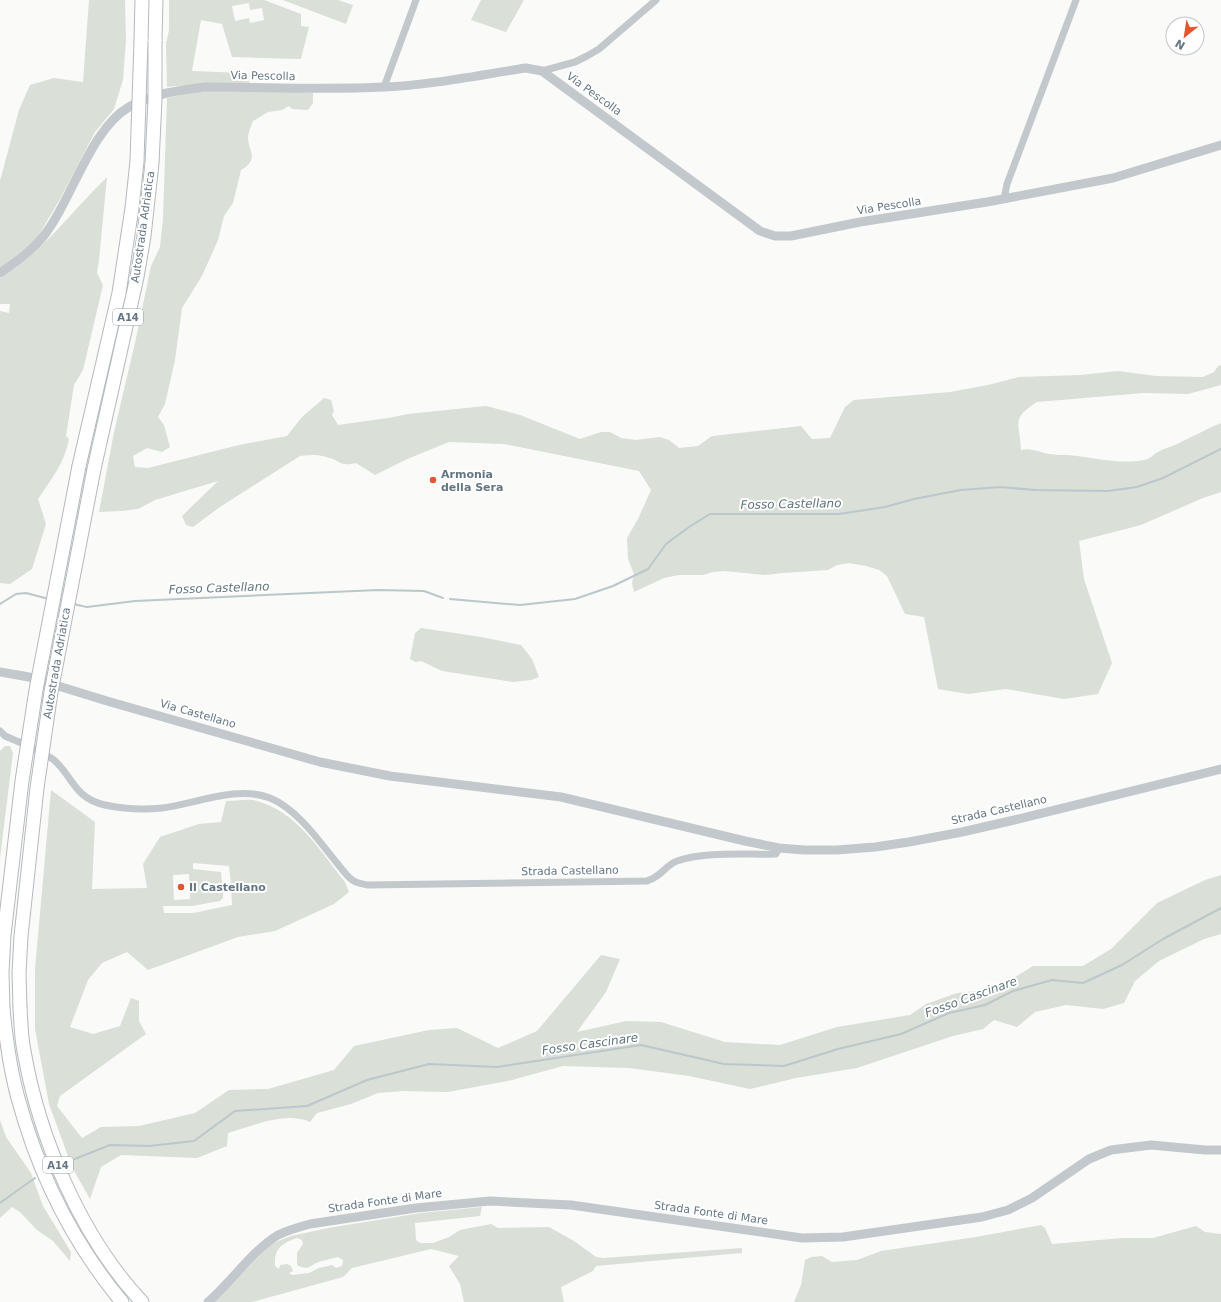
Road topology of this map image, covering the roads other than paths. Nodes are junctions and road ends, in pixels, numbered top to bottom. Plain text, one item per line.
1 (142, 0) edge
2 (156, 0) edge
3 (416, 0) edge
4 (656, 0) edge
5 (1076, 0) edge
6 (542, 71) junction
7 (384, 87) junction
8 (1221, 145) edge
9 (1006, 199) junction
10 (0, 273) edge
11 (0, 672) edge
12 (0, 731) edge
13 (1221, 769) edge
14 (390, 776) joint
15 (780, 848) junction
16 (1221, 1150) edge
17 (122, 1302) edge
18 (142, 1302) edge
19 (208, 1302) edge

1 - 17 highway, Autostrada Adriatica / A14, bridge
2 - 18 highway, Autostrada Adriatica / A14, bridge
3 - 7 street
4 - 6 street
5 - 9 street
6 - 7 street, Via Pescolla
6 - 9 street, Via Pescolla
7 - 10 street, Via Pescolla
8 - 9 street, Via Pescolla
11 - 14 street, Via Castellano
12 - 15 street, Strada Castellano
13 - 15 street, Strada Castellano
14 - 15 street, Strada Castellano
16 - 19 street, Strada Fonte di Mare

